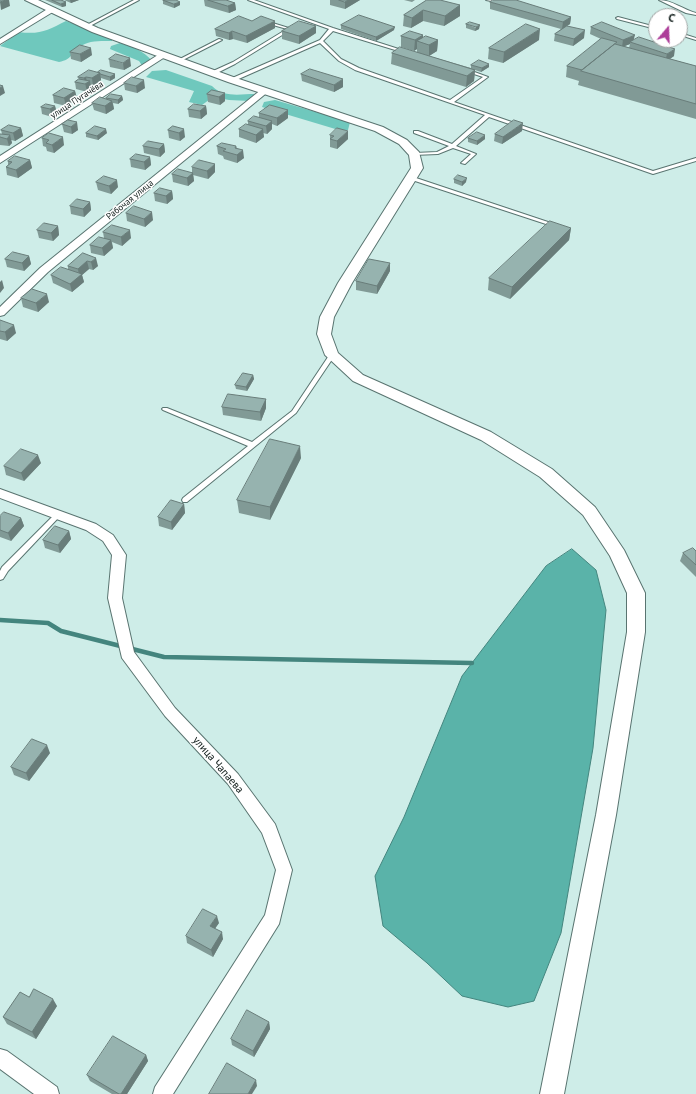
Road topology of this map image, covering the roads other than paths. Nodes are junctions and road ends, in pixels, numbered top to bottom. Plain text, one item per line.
1 (30, 0) edge
2 (137, 0) edge
3 (250, 0) edge
4 (488, 0) edge
5 (661, 0) edge
6 (509, 3) edge
7 (52, 10) junction
8 (696, 14) edge
9 (618, 18) dead end
10 (265, 22) edge
11 (87, 26) junction
12 (648, 26) edge
13 (332, 29) junction
14 (220, 40) dead end
15 (320, 41) junction
16 (0, 42) edge
17 (412, 54) edge
18 (171, 58) junction
19 (464, 70) edge
20 (213, 73) junction
21 (232, 80) junction
22 (264, 91) junction
23 (451, 102) junction
24 (488, 115) junction
25 (416, 132) dead end
26 (453, 146) junction
27 (415, 154) junction
28 (696, 159) edge
29 (0, 160) edge
30 (463, 163) dead end
31 (410, 178) junction
32 (551, 224) edge
33 (0, 313) edge
34 (332, 356) junction
35 (165, 409) dead end
36 (253, 445) junction
37 (0, 493) edge
38 (185, 500) dead end
39 (58, 515) junction
40 (0, 576) edge
41 (0, 1058) edge
42 (50, 1094) edge
43 (162, 1094) edge
44 (552, 1094) edge

1 - 7 street
2 - 11 lane
3 - 13 lane
4 - 6 lane
5 - 8 lane
7 - 11 street
7 - 16 street
9 - 12 lane
10 - 20 lane
11 - 18 street
13 - 15 lane
13 - 17 lane
14 - 18 lane
15 - 21 lane
15 - 23 lane
18 - 20 street
18 - 29 street, улица Пугачёва
19 - 23 lane
20 - 21 street
21 - 22 street
22 - 27 street
22 - 33 street, Рабочая улица
23 - 24 lane
24 - 26 lane
24 - 28 lane
25 - 26 lane
26 - 27 lane
26 - 30 lane
27 - 31 street
31 - 32 lane
31 - 34 street
34 - 36 lane
34 - 44 street
35 - 36 lane
36 - 38 lane
37 - 39 street, улица Чапаева
39 - 40 lane
39 - 43 street, улица Чапаева
41 - 42 street

